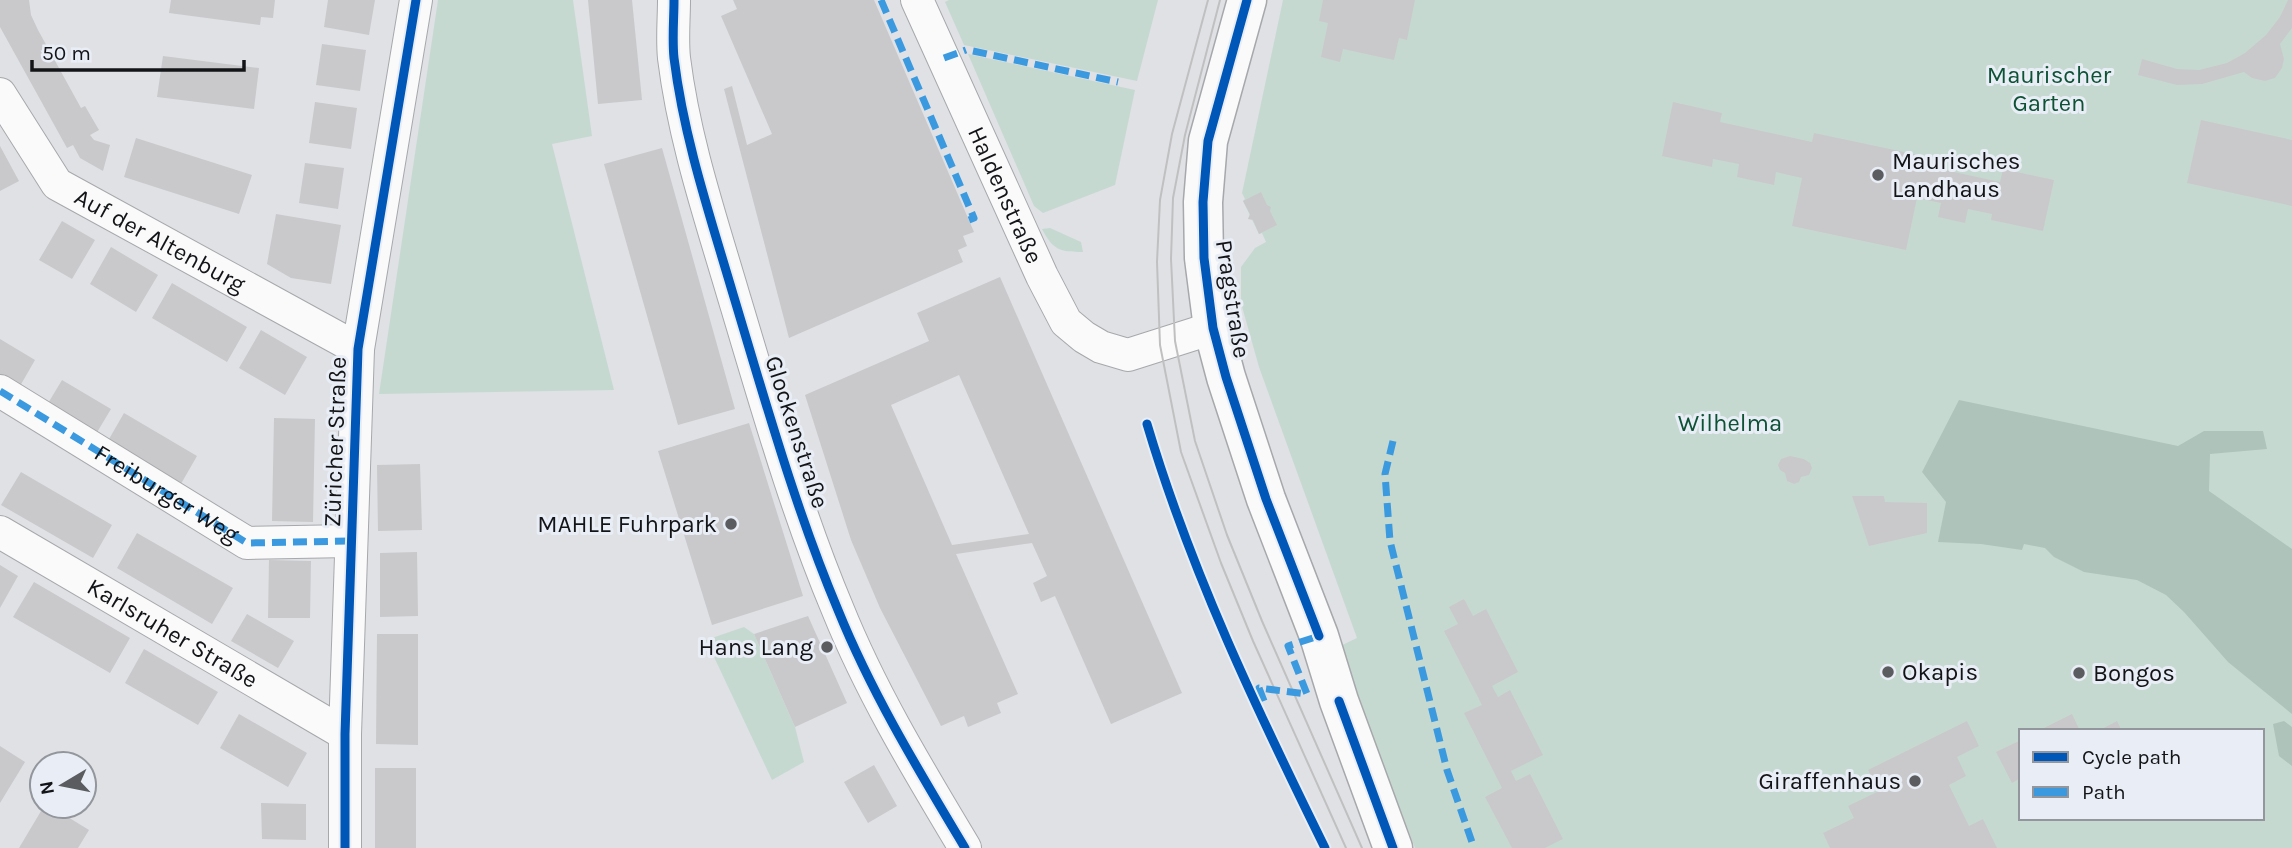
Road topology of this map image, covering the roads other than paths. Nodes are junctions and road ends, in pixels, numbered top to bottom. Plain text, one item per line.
1 (416, 0) edge
2 (674, 0) edge
3 (917, 0) edge
4 (1247, 0) edge
5 (2, 103) edge
6 (1213, 328) junction
7 (358, 349) junction
8 (0, 391) edge
9 (0, 532) edge
10 (350, 541) junction
11 (345, 734) junction
12 (345, 848) edge
13 (965, 848) edge
14 (1393, 848) edge

1 - 7 street, Züricher Straße
2 - 13 street, Glockenstraße
3 - 6 street, Haldenstraße
4 - 6 main road, Pragstraße
5 - 7 street, Auf der Altenburg
6 - 14 main road, Pragstraße
7 - 10 street, Züricher Straße
8 - 10 street, Freiburger Weg
9 - 11 street, Karlsruher Straße
10 - 11 street, Züricher Straße
11 - 12 street, Züricher Straße

